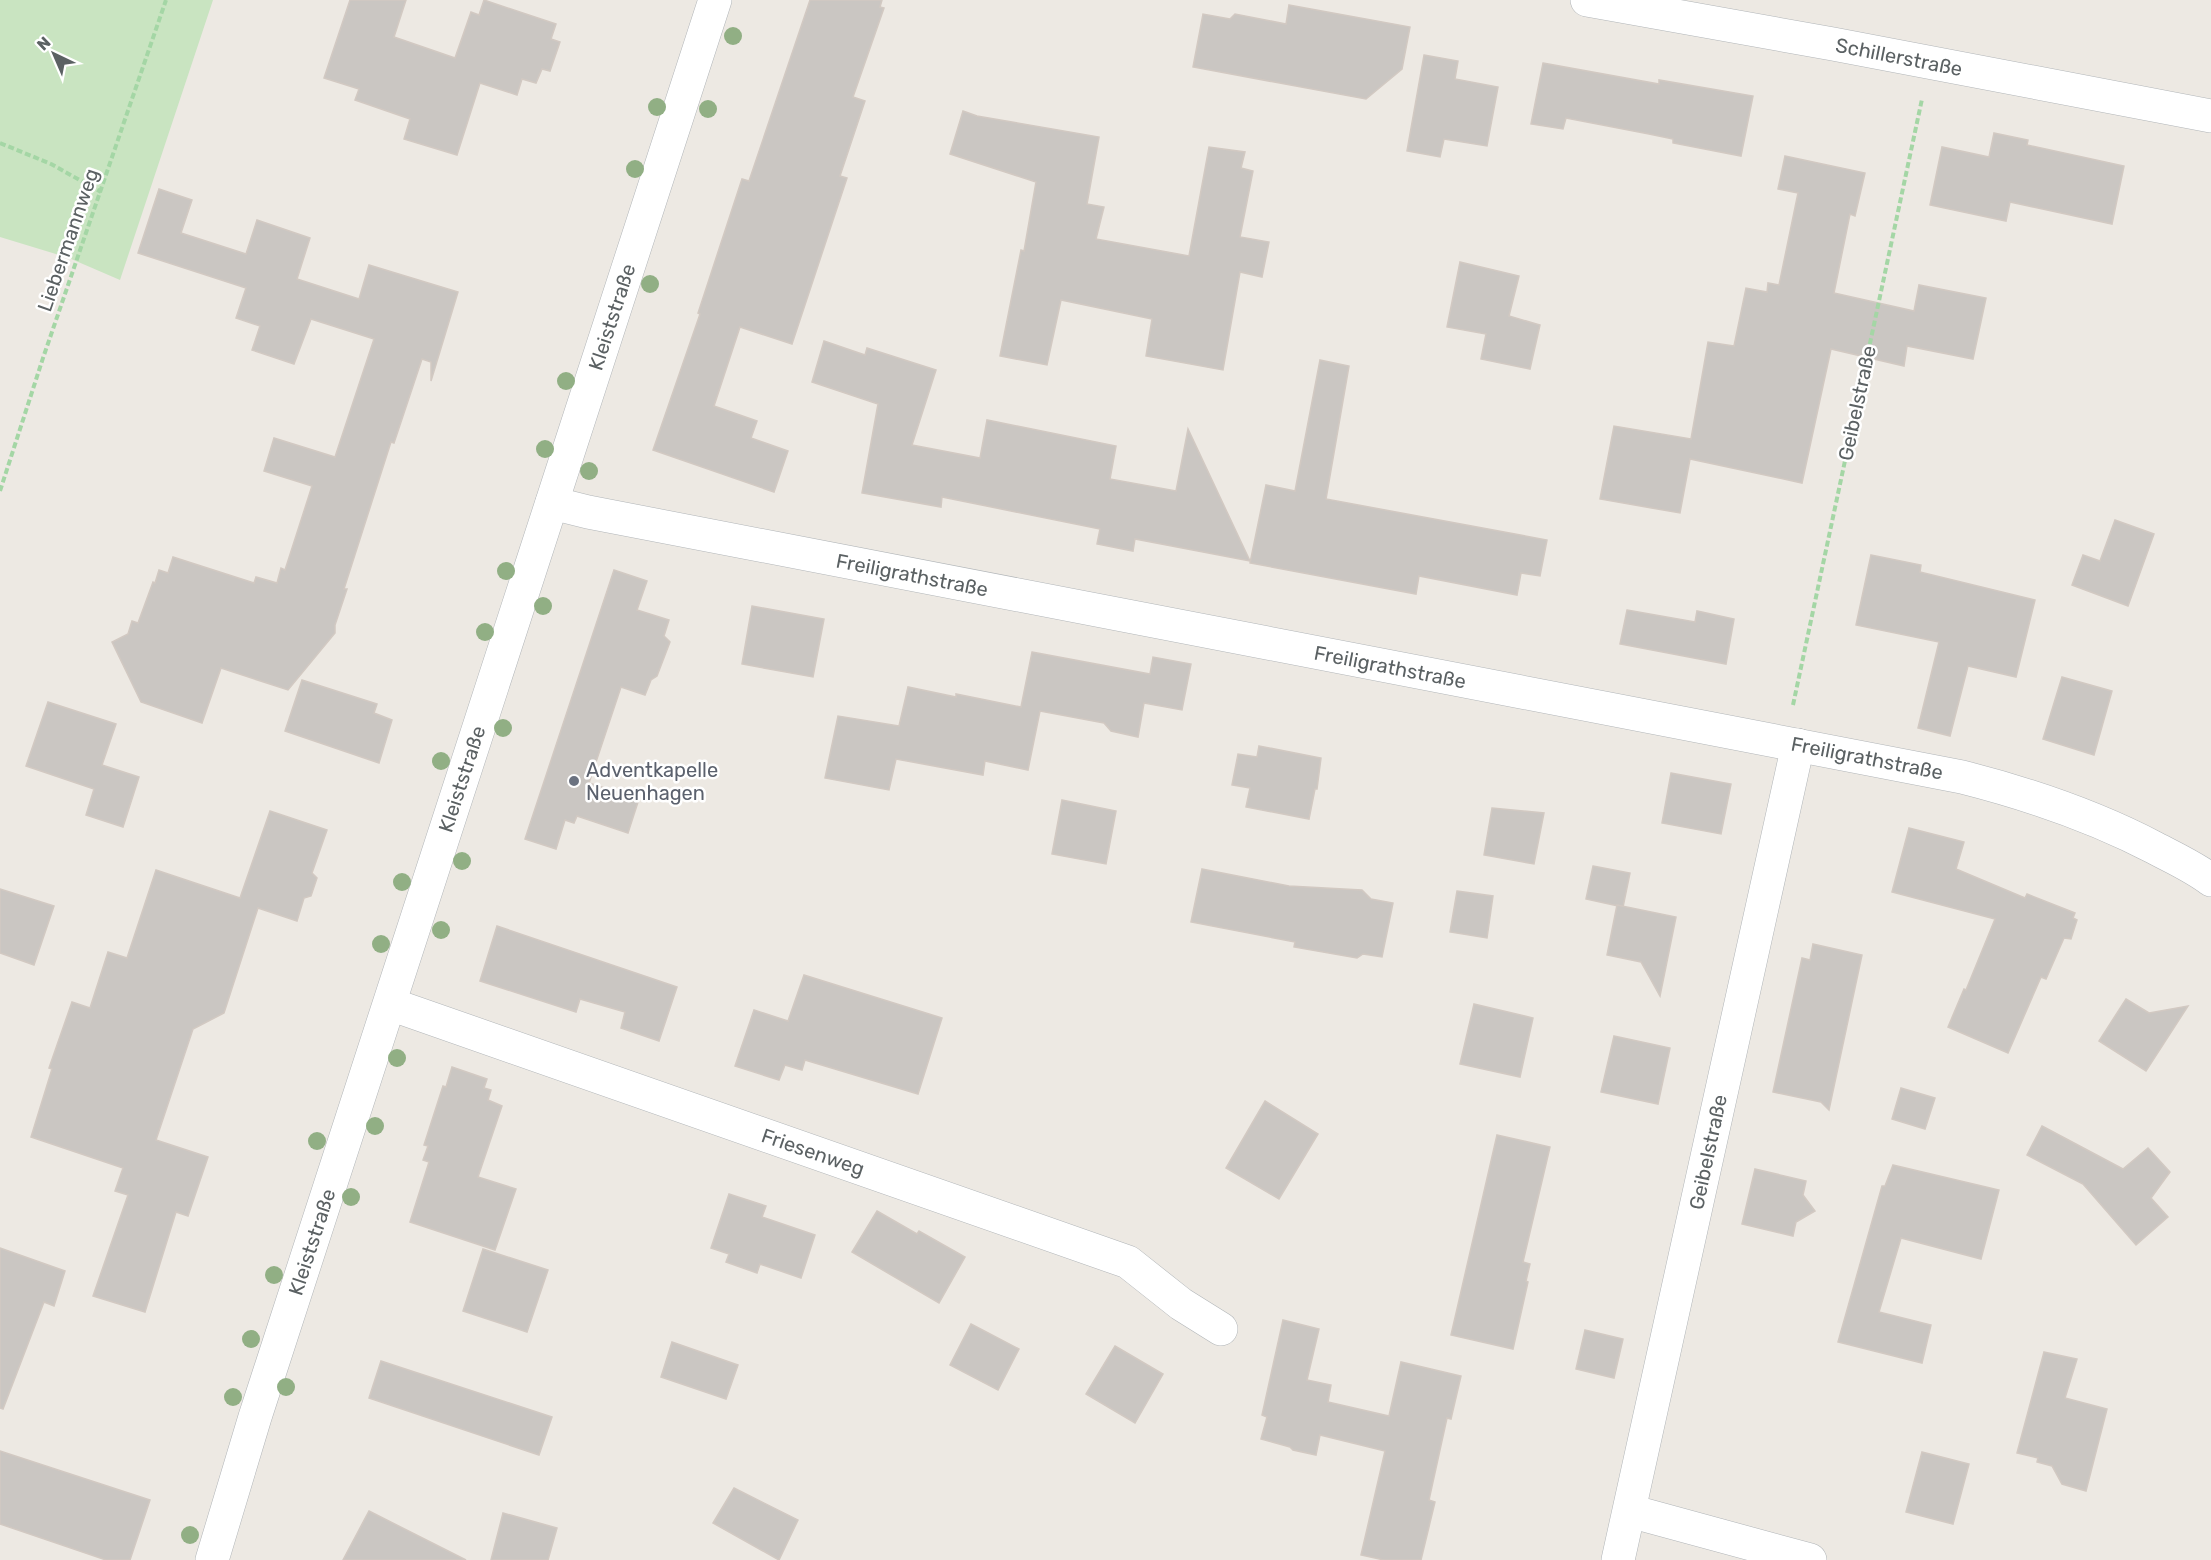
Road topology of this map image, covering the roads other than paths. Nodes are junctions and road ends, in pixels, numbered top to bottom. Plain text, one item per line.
1 (715, 0) edge
2 (1587, 0) edge
3 (2211, 116) edge
4 (552, 503) junction
5 (1791, 744) junction
6 (2211, 880) edge
7 (390, 1004) junction
8 (1221, 1329) dead end
9 (1630, 1511) junction
10 (212, 1560) edge
11 (1618, 1560) edge
12 (1810, 1560) edge

1 - 4 street, Kleiststraße
2 - 3 street, Schillerstraße
4 - 5 street, Freiligrathstraße
4 - 7 street, Kleiststraße
5 - 6 street, Freiligrathstraße
5 - 9 street, Geibelstraße
7 - 8 street, Friesenweg
7 - 10 street, Kleiststraße
9 - 11 street, Geibelstraße
9 - 12 street

